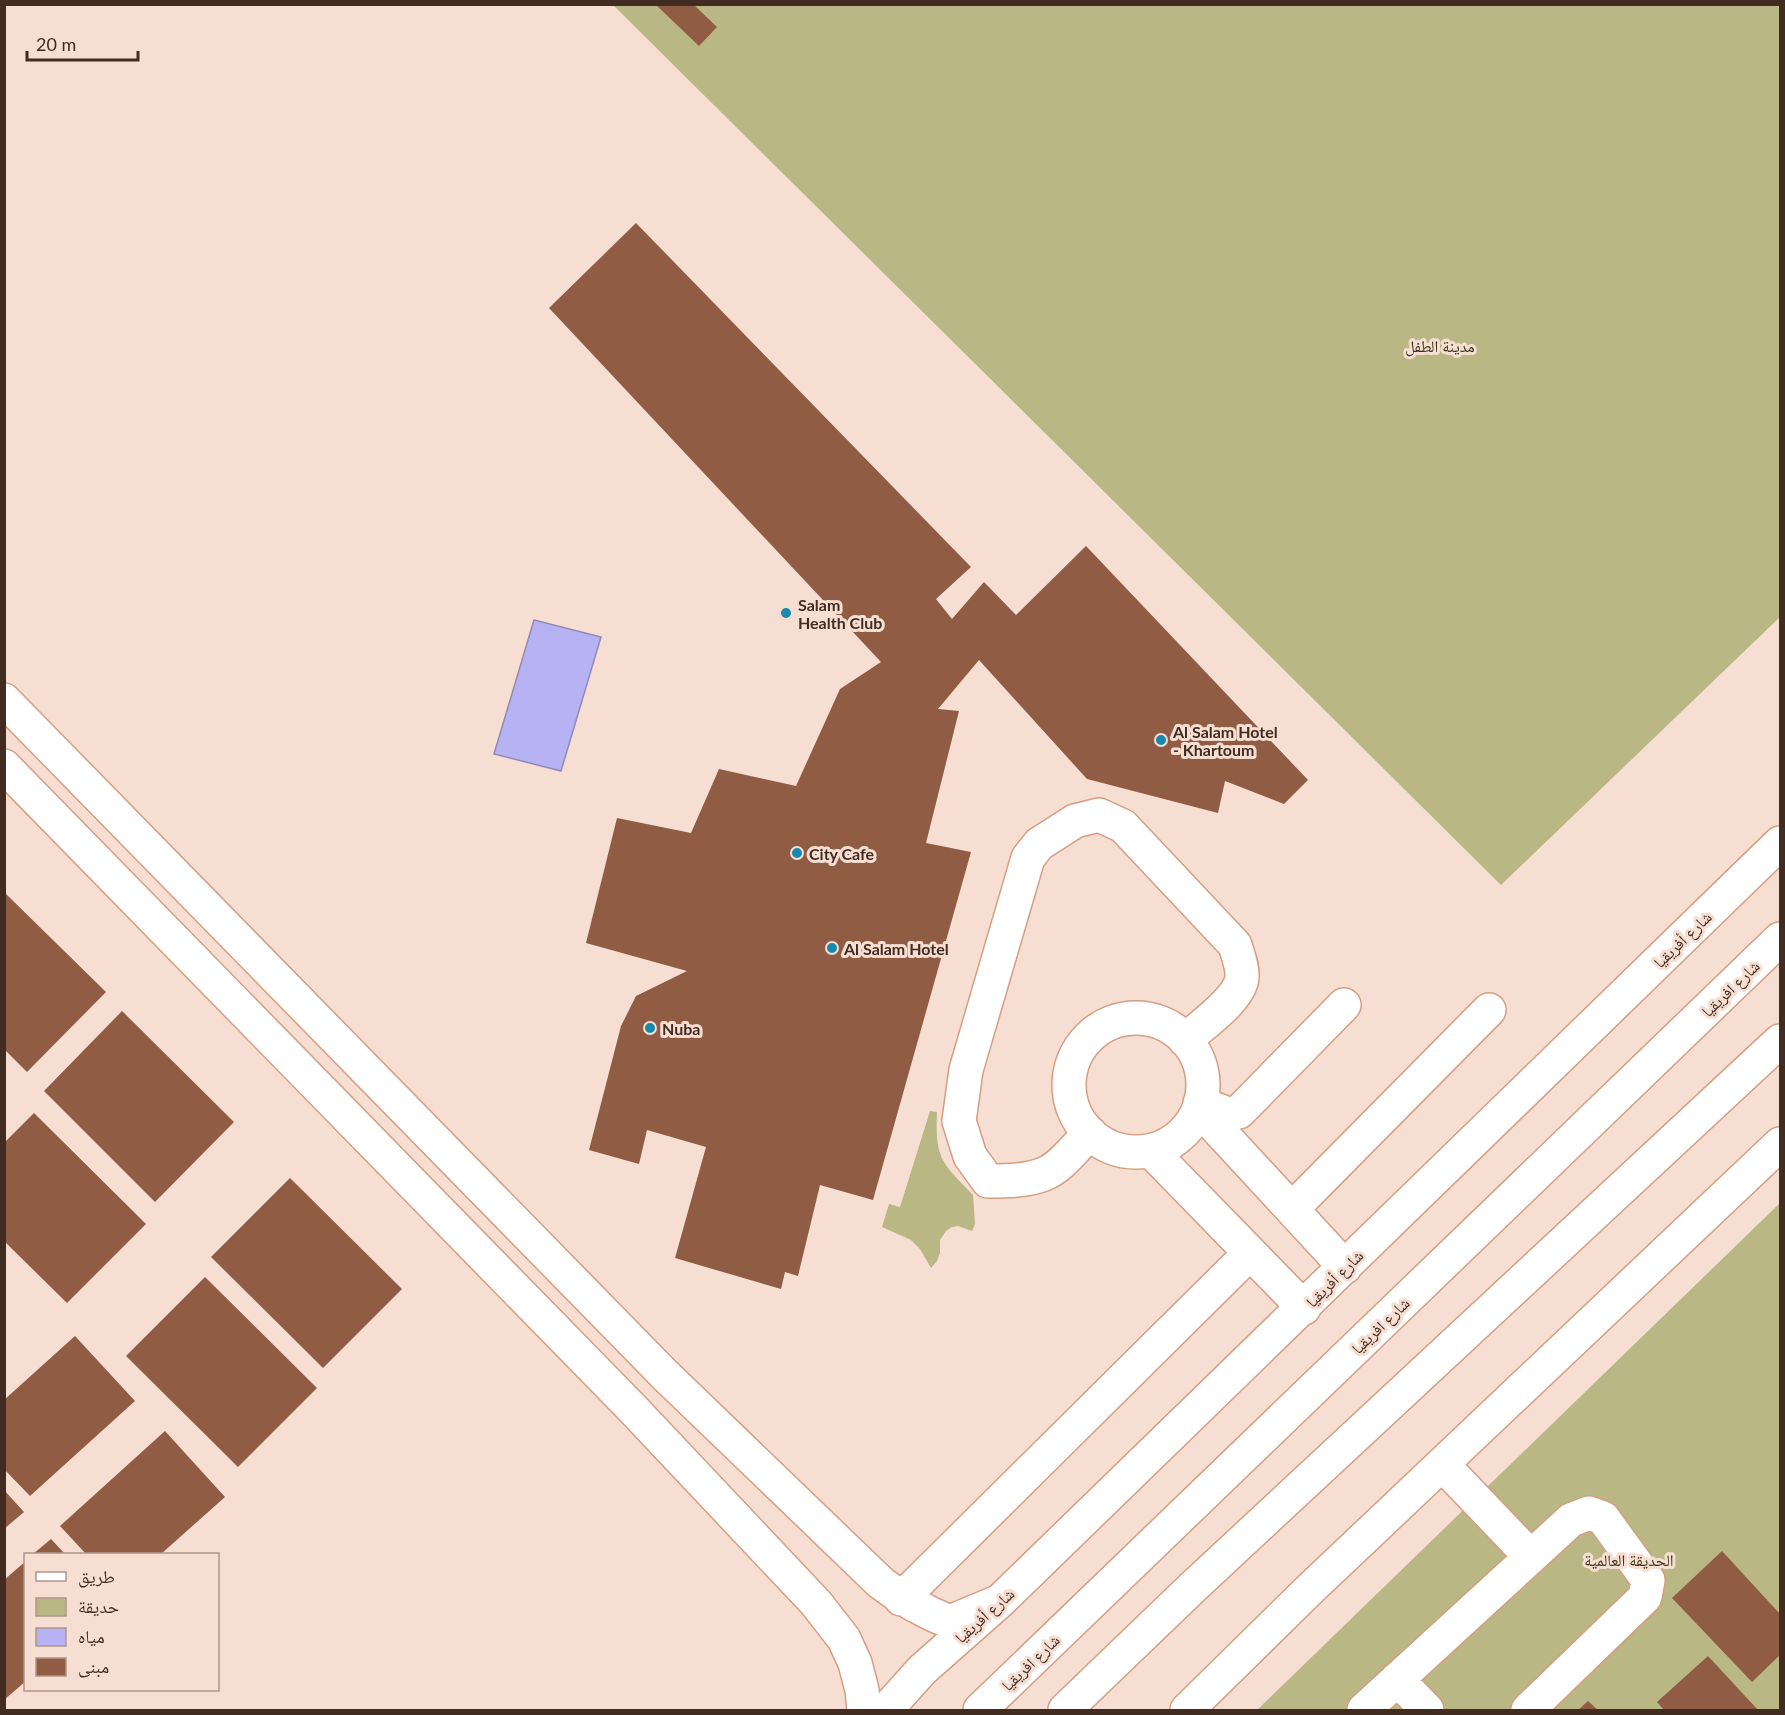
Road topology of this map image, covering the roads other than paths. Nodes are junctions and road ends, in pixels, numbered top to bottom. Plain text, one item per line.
1 (4, 700) edge
2 (4, 766) edge
3 (1780, 843) edge
4 (1780, 939) edge
5 (1344, 1005) dead end
6 (1489, 1010) dead end
7 (1185, 1040) junction
8 (1780, 1041) edge
9 (1200, 1106) junction
10 (1089, 1133) junction
11 (1780, 1144) edge
12 (1151, 1150) junction
13 (1292, 1209) junction
14 (1250, 1253) junction
15 (1345, 1267) junction
16 (1304, 1308) junction
17 (1443, 1465) junction
18 (1530, 1556) junction
19 (901, 1599) junction
20 (1000, 1601) junction
21 (1397, 1679) junction
22 (864, 1710) edge
23 (886, 1710) edge
24 (980, 1710) edge
25 (1065, 1710) edge
26 (1187, 1710) edge
27 (1364, 1710) edge
28 (1427, 1710) edge
29 (1528, 1710) edge

1 - 19 main road
2 - 22 main road
3 - 15 main road, شارع أفريقيا
4 - 24 main road, شارع افريقيا
5 - 9 main road
6 - 13 main road
7 - 9 main road
7 - 10 main road
7 - 10 main road
8 - 25 main road
9 - 12 main road
9 - 13 main road
10 - 12 main road
11 - 17 main road
12 - 14 main road
13 - 15 main road
14 - 16 main road
14 - 19 main road
15 - 16 main road, شارع أفريقيا
16 - 20 main road, شارع أفريقيا
17 - 18 main road
17 - 26 main road
18 - 21 main road
18 - 29 main road
19 - 20 main road
20 - 23 main road, شارع أفريقيا
21 - 27 main road
21 - 28 main road

